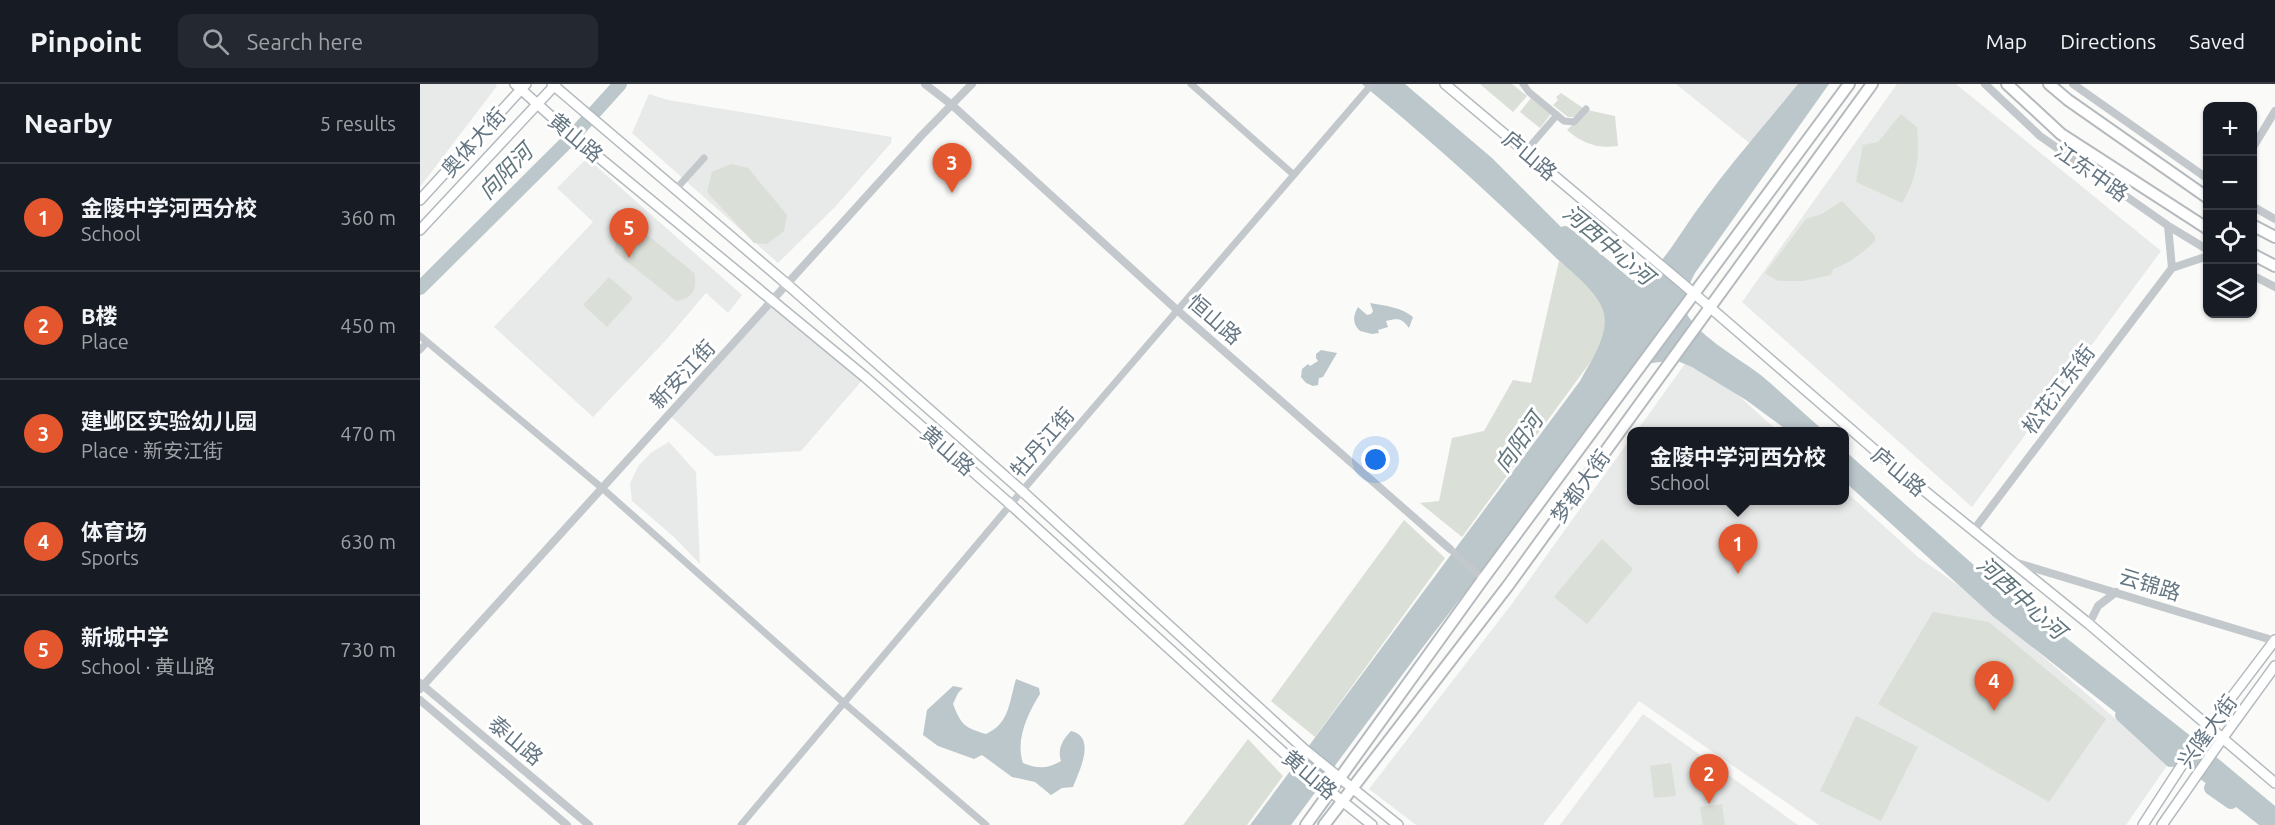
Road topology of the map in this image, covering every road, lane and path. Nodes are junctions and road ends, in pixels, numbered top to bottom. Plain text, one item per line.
1 (925, 84) edge
2 (972, 84) edge
3 (1191, 84) edge
4 (1372, 84) edge
5 (1445, 84) edge
6 (1523, 84) edge
7 (1849, 84) edge
8 (1872, 84) edge
9 (1985, 84) edge
10 (2007, 84) edge
11 (2049, 84) edge
12 (2073, 84) edge
13 (554, 85) edge
14 (521, 86) edge
15 (536, 103) junction
16 (952, 105) junction
17 (1586, 109) dead end
18 (2275, 111) edge
19 (1557, 115) junction
20 (2257, 142) edge
21 (1525, 152) junction
22 (704, 158) dead end
23 (2198, 172) junction
24 (2203, 173) edge
25 (1294, 175) junction
26 (2203, 176) edge
27 (676, 189) junction
28 (2203, 194) edge
29 (420, 200) edge
30 (2257, 205) edge
31 (2257, 209) edge
32 (2265, 214) junction
33 (2275, 219) edge
34 (2168, 226) junction
35 (2203, 226) edge
36 (2257, 227) edge
37 (420, 230) edge
38 (2275, 237) edge
39 (2203, 247) edge
40 (2257, 256) edge
41 (2203, 258) edge
42 (2275, 266) edge
43 (2172, 268) junction
44 (2257, 277) edge
45 (788, 285) junction
46 (2275, 287) edge
47 (1691, 298) junction
48 (773, 302) junction
49 (1176, 310) junction
50 (1707, 312) junction
51 (420, 336) edge
52 (427, 342) junction
53 (420, 350) edge
54 (1846, 427) edge
55 (1849, 429) edge
56 (602, 488) junction
57 (1022, 491) junction
58 (1011, 504) junction
59 (1973, 531) junction
60 (1450, 549) joint
61 (2014, 562) junction
62 (1483, 579) junction
63 (2116, 592) junction
64 (2089, 624) junction
65 (2275, 641) edge
66 (2275, 666) edge
67 (421, 686) edge
68 (420, 700) edge
69 (844, 703) junction
70 (2208, 727) junction
71 (2222, 739) junction
72 (1339, 779) junction
73 (2275, 783) edge
74 (1351, 789) junction
75 (1330, 793) junction
76 (1342, 801) junction
77 (567, 825) edge
78 (589, 825) edge
79 (741, 825) edge
80 (986, 825) edge
81 (1306, 825) edge
82 (1324, 825) edge
83 (1372, 825) edge
84 (1398, 825) edge
85 (2144, 825) edge
86 (2162, 825) edge

1 - 16 street, 恒山路
2 - 16 street, 新安江街
3 - 25 street
4 - 25 street, 牡丹江街
5 - 21 main road, 庐山路
6 - 19 street
7 - 47 main road, 梦都大街
8 - 50 main road, 梦都大街
9 - 34 street, 江东中路
10 - 35 main road, 江东中路
11 - 28 main road
12 - 23 street
13 - 15 main road, 奥体大街
13 - 27 main road, 黄山路
14 - 15 main road, 黄山路
14 - 29 main road, 奥体大街
15 - 37 main road, 奥体大街
15 - 48 main road, 黄山路
16 - 45 street, 新安江街
16 - 49 street, 恒山路
17 - 19 street
18 - 20 street
19 - 21 street
21 - 47 main road, 庐山路
22 - 27 street
23 - 24 street
23 - 26 street
25 - 49 street, 牡丹江街
27 - 45 main road, 黄山路
30 - 32 street
31 - 32 street
32 - 33 street
34 - 39 street, 江东中路
34 - 43 street
36 - 38 main road
40 - 42 main road
41 - 43 street
43 - 59 street, 松花江东街
44 - 46 street
45 - 48 street, 新安江街
45 - 57 main road, 黄山路
47 - 50 main road, 庐山路
47 - 62 main road, 梦都大街
48 - 56 street, 新安江街
48 - 58 main road, 黄山路
49 - 57 street, 牡丹江街
49 - 60 street, 恒山路
50 - 54 main road, 庐山路
50 - 74 main road, 梦都大街
51 - 52 street
52 - 53 street
52 - 56 street
55 - 59 main road, 庐山路
56 - 67 street, 新安江街
56 - 69 street
57 - 58 street, 牡丹江街
57 - 72 main road, 黄山路
58 - 69 street, 牡丹江街
58 - 75 main road, 黄山路
59 - 61 main road, 庐山路
60 - 62 street, 恒山路
61 - 63 street, 云锦路
61 - 64 main road, 庐山路
62 - 72 main road, 梦都大街
63 - 64 street
63 - 65 street, 云锦路
64 - 70 main road, 庐山路
65 - 70 main road, 兴隆大街
66 - 71 main road, 兴隆大街
67 - 78 street, 泰山路
68 - 77 street, 泰山路
69 - 79 street, 牡丹江街
69 - 80 street
70 - 71 main road, 庐山路
70 - 85 main road, 兴隆大街
71 - 73 main road, 庐山路
71 - 86 main road, 兴隆大街
72 - 74 main road, 黄山路
72 - 75 main road, 梦都大街
74 - 76 main road, 梦都大街
74 - 84 main road, 黄山路
75 - 76 main road, 黄山路
75 - 81 main road, 梦都大街
76 - 82 main road, 梦都大街
76 - 83 main road, 黄山路

